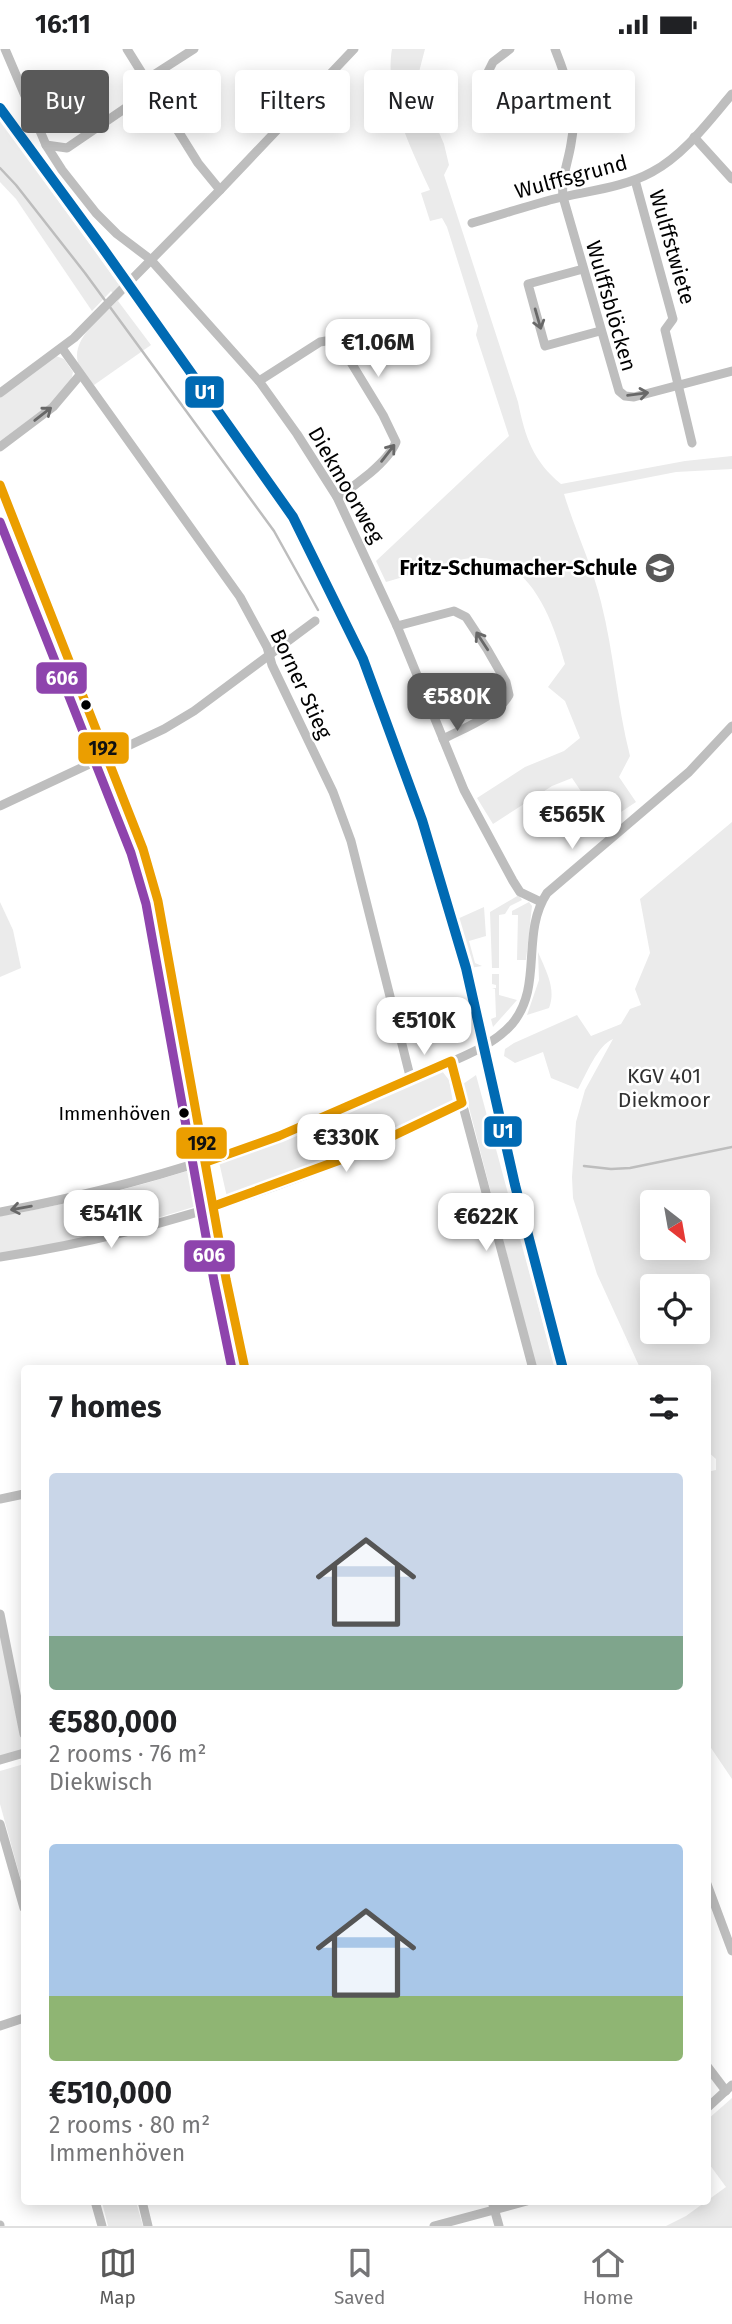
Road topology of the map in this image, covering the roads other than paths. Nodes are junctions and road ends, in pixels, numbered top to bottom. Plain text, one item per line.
1 (5, 49) edge
2 (127, 49) edge
3 (194, 49) edge
4 (354, 49) edge
5 (510, 49) edge
6 (555, 49) edge
7 (140, 70) edge
8 (161, 70) edge
9 (489, 70) edge
10 (732, 94) edge
11 (123, 110) edge
12 (179, 133) edge
13 (694, 137) junction
14 (46, 145) junction
15 (66, 148) junction
16 (62, 170) junction
17 (732, 179) edge
18 (635, 180) junction
19 (220, 190) junction
20 (563, 197) junction
21 (472, 223) dead end
22 (150, 259) junction
23 (583, 269) junction
24 (600, 331) junction
25 (62, 348) junction
26 (732, 372) edge
27 (80, 375) junction
28 (259, 381) junction
29 (679, 386) junction
30 (0, 393) edge
31 (692, 443) dead end
32 (0, 447) edge
33 (1, 489) edge
34 (337, 497) junction
35 (315, 621) dead end
36 (397, 626) junction
37 (269, 656) junction
38 (732, 726) edge
39 (443, 739) junction
40 (107, 758) junction
41 (0, 806) edge
42 (541, 902) junction
43 (451, 1061) junction
44 (411, 1080) junction
45 (462, 1103) junction
46 (206, 1162) junction
47 (214, 1206) junction
48 (0, 1212) edge
49 (0, 1257) edge
50 (244, 1365) edge
51 (532, 1365) edge
52 (21, 1495) edge
53 (0, 1499) edge
54 (0, 1614) edge
55 (21, 1719) edge
56 (21, 1754) edge
57 (0, 1760) edge
58 (0, 1824) edge
59 (711, 1895) edge
60 (21, 1898) edge
61 (732, 1951) edge
62 (21, 2019) edge
63 (0, 2026) edge
64 (711, 2070) edge
65 (729, 2088) edge
66 (711, 2104) edge
67 (96, 2205) edge
68 (143, 2205) edge
69 (494, 2206) edge
70 (102, 2226) edge
71 (148, 2226) edge
72 (433, 2226) edge
73 (499, 2226) edge

1 - 14 street, Diekmoorweg
2 - 7 street
3 - 8 street
4 - 19 street
5 - 9 street
6 - 20 street
10 - 13 street, Wulffsgrund
11 - 15 street
12 - 19 street
13 - 17 street
13 - 18 street, Wulffsgrund
14 - 15 street
14 - 16 street, Diekmoorweg
15 - 16 street
16 - 22 street, Diekmoorweg
18 - 20 street, Wulffsgrund
18 - 29 street, Wulffstwiete
19 - 22 street
20 - 21 street, Wulffsgrund
20 - 23 street, Wulffsblöcken
22 - 25 street
22 - 28 street, Diekmoorweg
23 - 24 street, Wulffsblöcken
23 -> 24 street
24 -> 29 street, Wulffsblöcken
25 - 27 street, Borner Stieg
25 - 30 street
26 - 29 street, Wulffsblöcken
32 -> 27 street
27 - 37 street, Borner Stieg
28 - 34 street, Diekmoorweg
34 -> 28 street
29 - 31 street, Wulffstwiete
33 - 40 street
34 - 36 street, Diekmoorweg
35 - 37 street
36 - 39 street, Diekmoorweg
39 -> 36 street
37 - 40 street
37 - 44 street, Borner Stieg
38 - 42 street
39 - 42 street, Diekmoorweg
40 - 41 street
40 - 46 street
42 - 43 street
43 - 44 street
43 - 45 street
44 - 46 street
45 - 47 street
45 - 51 street
46 - 47 street
46 -> 48 street
47 - 49 street
47 - 50 street
52 - 53 street
54 - 55 street
56 - 57 street
58 - 60 street
59 - 61 street
62 - 63 street
64 - 65 street
65 - 66 street
67 - 70 street
68 - 71 street
69 - 72 street
69 - 73 street

